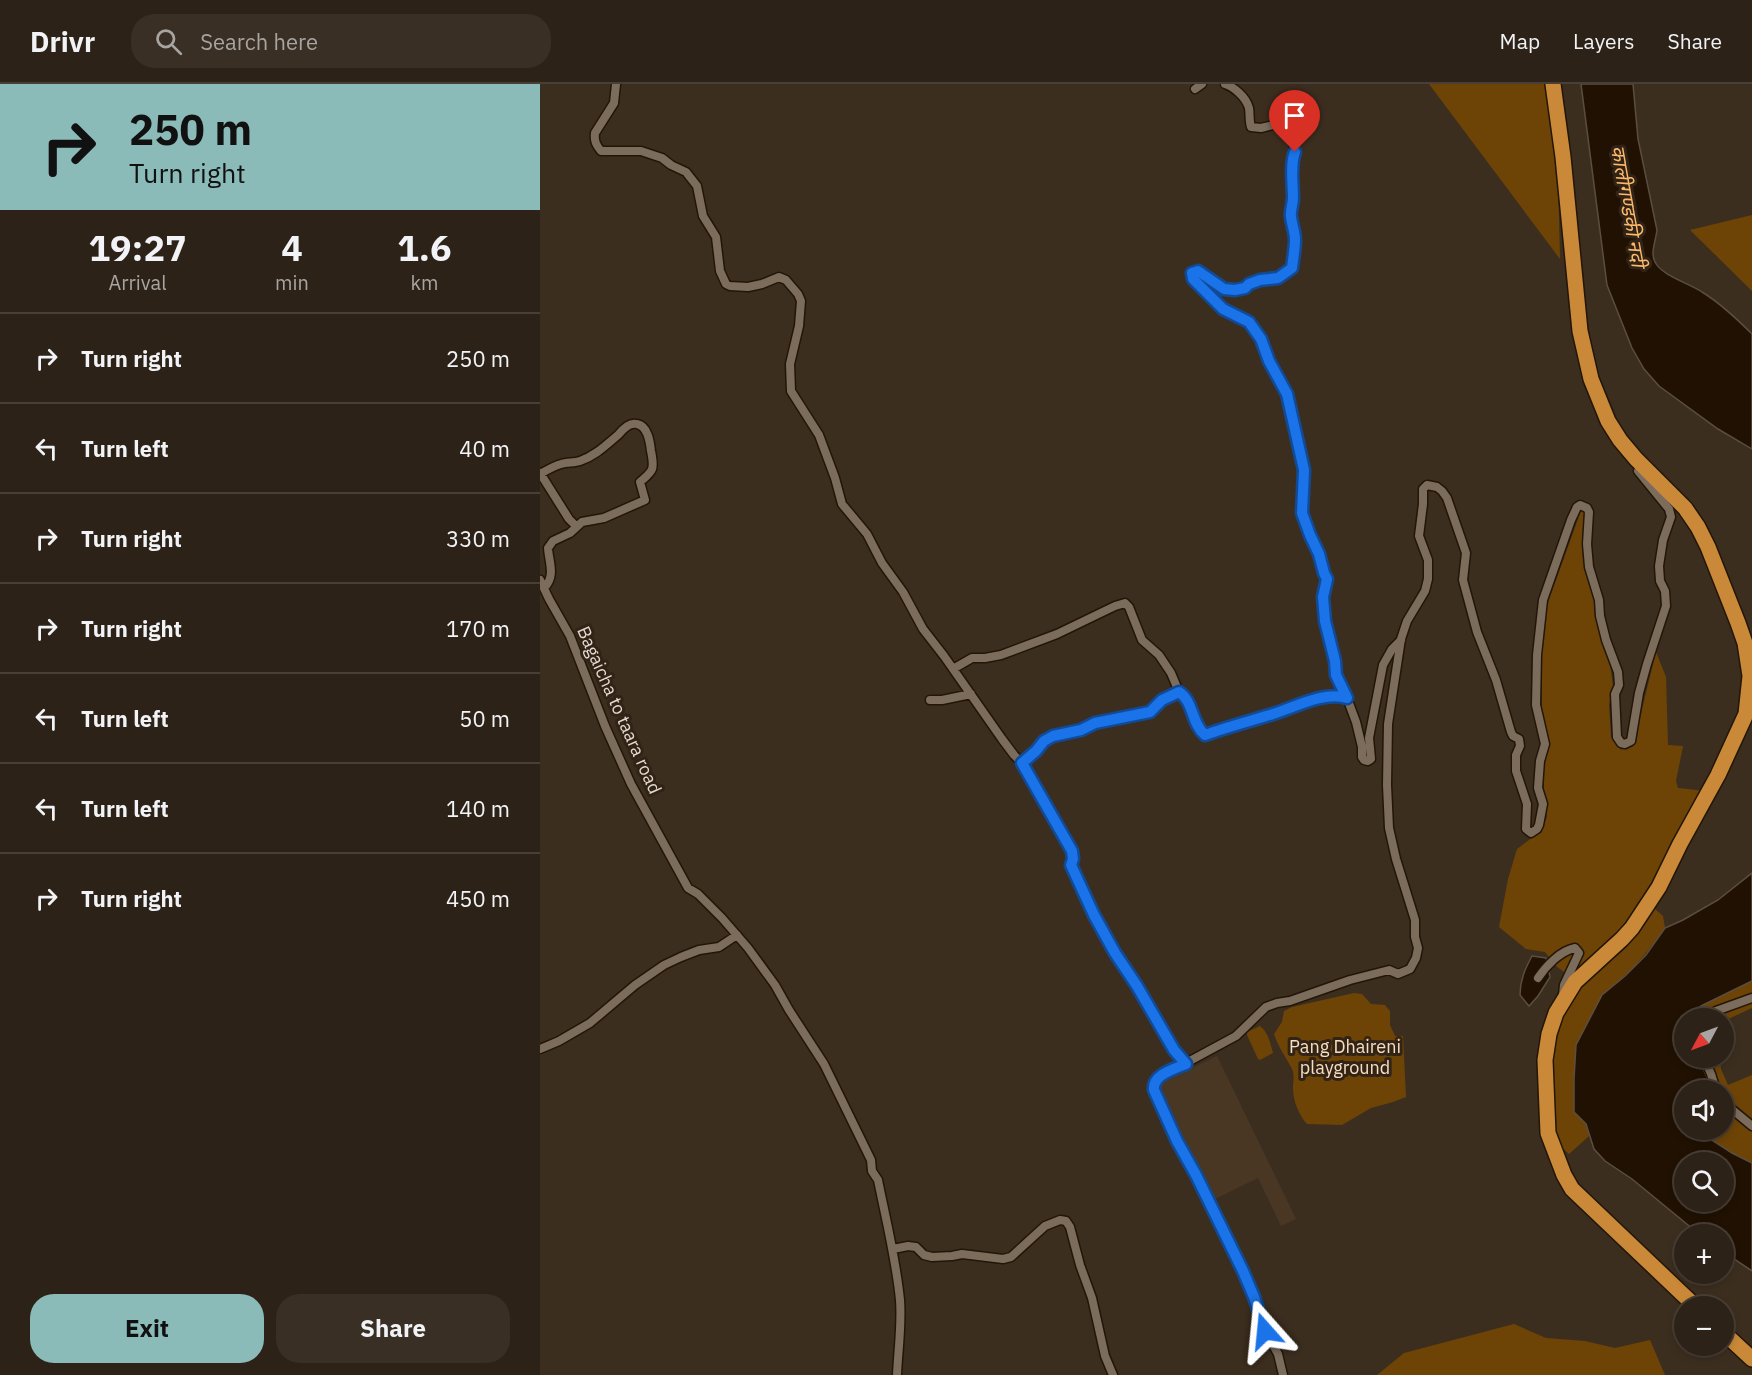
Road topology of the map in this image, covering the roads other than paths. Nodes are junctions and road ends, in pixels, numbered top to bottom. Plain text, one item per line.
1 (616, 84) edge
2 (1225, 84) edge
3 (1553, 84) edge
4 (1636, 459) junction
5 (540, 473) edge
6 (576, 526) junction
7 (542, 584) edge
8 (1401, 639) junction
9 (953, 669) junction
10 (1179, 692) junction
11 (971, 694) junction
12 (1347, 698) junction
13 (930, 700) dead end
14 (1022, 763) junction
15 (737, 935) junction
16 (1538, 978) dead end
17 (1752, 998) edge
18 (1724, 1008) edge
19 (1556, 1012) junction
20 (540, 1049) edge
21 (1186, 1064) junction
22 (1734, 1111) edge
23 (1752, 1126) edge
24 (893, 1249) junction
25 (1684, 1296) edge
26 (1734, 1342) edge
27 (1752, 1359) edge
28 (897, 1375) edge
29 (1113, 1375) edge
30 (1283, 1375) edge

1 - 9 street
2 - 12 street
3 - 4 highway
4 - 8 street
4 - 19 highway
5 - 6 street
5 - 6 street
6 - 7 street
7 - 15 street, Bagaicha to taara road
8 - 12 street
8 - 21 street
9 - 10 street
9 - 11 street
10 - 12 street
10 - 14 street
11 - 13 street
11 - 14 street
14 - 21 street
15 - 20 street
15 - 24 street, Bagaicha to taara road
16 - 19 street
17 - 18 street
19 - 25 highway
21 - 30 street
22 - 23 street
24 - 28 street, Bagaicha to taara road
24 - 29 street
26 - 27 highway

